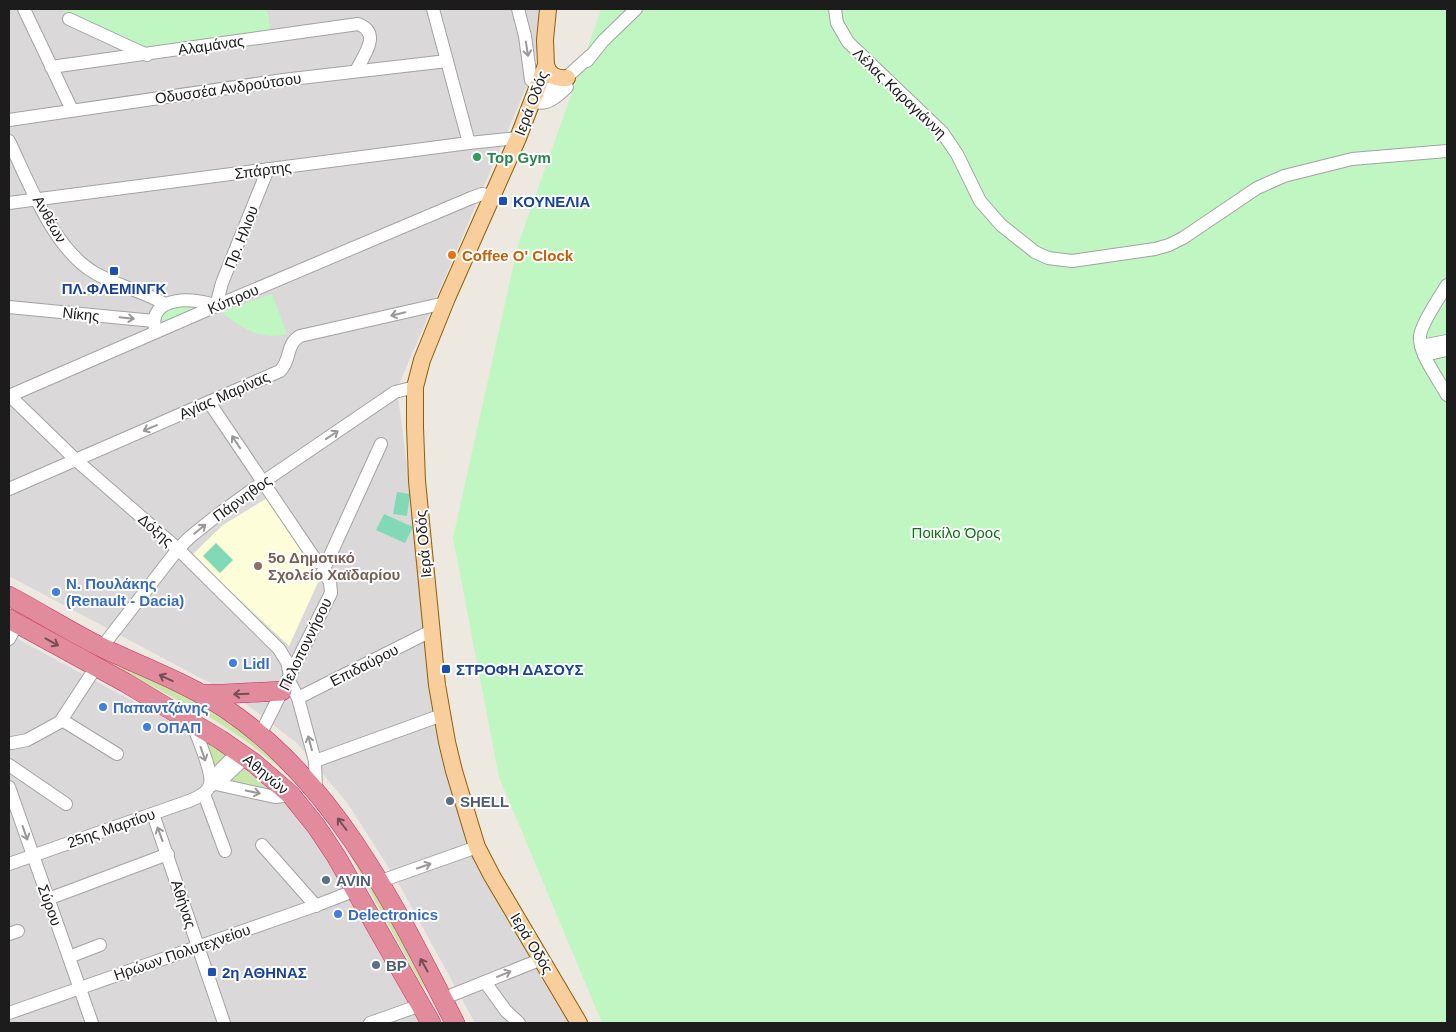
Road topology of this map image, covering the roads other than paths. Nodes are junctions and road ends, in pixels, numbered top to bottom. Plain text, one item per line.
1 (24, 9) edge
2 (433, 9) edge
3 (518, 9) edge
4 (548, 9) edge
5 (558, 9) edge
6 (636, 9) edge
7 (835, 9) edge
8 (69, 19) dead end
9 (148, 55) junction
10 (590, 56) junction
11 (447, 60) junction
12 (546, 61) junction
13 (51, 67) junction
14 (356, 71) junction
15 (567, 78) junction
16 (535, 94) junction
17 (72, 110) junction
18 (9, 120) edge
19 (518, 138) junction
20 (9, 141) edge
21 (469, 143) junction
22 (1447, 151) edge
23 (268, 169) junction
24 (492, 196) junction
25 (37, 199) junction
26 (9, 203) edge
27 (458, 205) junction
28 (485, 212) junction
29 (1447, 285) edge
30 (445, 303) junction
31 (165, 304) junction
32 (216, 306) junction
33 (9, 307) edge
34 (155, 326) junction
35 (1447, 341) edge
36 (1423, 350) junction
37 (1447, 350) edge
38 (415, 387) junction
39 (1447, 395) edge
40 (9, 396) edge
41 (209, 402) junction
42 (381, 444) dead end
43 (76, 460) junction
44 (263, 482) junction
45 (9, 489) edge
46 (178, 549) junction
47 (317, 562) dead end
48 (9, 596) edge
49 (12, 627) edge
50 (431, 631) junction
51 (102, 647) junction
52 (96, 666) junction
53 (289, 686) junction
54 (200, 694) junction
55 (442, 715) junction
56 (62, 720) junction
57 (192, 722) junction
58 (260, 735) junction
59 (10, 744) edge
60 (117, 754) dead end
61 (242, 755) junction
62 (315, 762) junction
63 (9, 765) edge
64 (9, 788) edge
65 (210, 788) junction
66 (316, 791) junction
67 (291, 795) junction
68 (66, 804) dead end
69 (153, 814) junction
70 (262, 845) dead end
71 (477, 847) junction
72 (224, 850) dead end
73 (168, 854) junction
74 (32, 855) junction
75 (9, 864) edge
76 (378, 882) junction
77 (356, 890) junction
78 (48, 899) junction
79 (316, 906) junction
80 (100, 945) dead end
81 (198, 947) junction
82 (69, 957) junction
83 (542, 959) junction
84 (485, 982) junction
85 (80, 988) junction
86 (442, 999) junction
87 (420, 1005) junction
88 (9, 1013) edge
89 (92, 1023) edge
90 (224, 1023) edge
91 (370, 1023) edge
92 (430, 1023) edge
93 (455, 1023) edge
94 (519, 1023) edge
95 (579, 1023) edge

1 - 13 street
2 - 11 street
3 -> 16 street
4 - 12 main road, Ιερά Οδός
5 - 12 main road, Ιερά Οδός
6 - 10 street
7 - 22 street, Λέλας Καραγιάννη
8 - 9 street
9 - 13 street, Αλαμάνας
9 - 14 street, Αλαμάνας
10 - 15 street
10 - 16 street
11 - 14 street, Οδυσσέα Ανδρούτσου
11 - 21 street
12 - 15 main road
12 - 16 main road, Ιερά Οδός
13 - 17 street
14 - 17 street, Οδυσσέα Ανδρούτσου
15 - 16 street
16 - 19 main road, Ιερά Οδός
17 - 18 street, Οδυσσέα Ανδρούτσου
19 - 21 street, Σπάρτης
19 - 24 main road, Ιερά Οδός
20 - 25 street, Ανθέων
21 - 23 street, Σπάρτης
23 - 25 street, Σπάρτης
23 - 32 street, Πρ. Ηλιου
24 - 27 street, Κύπρου
24 - 28 main road, Ιερά Οδός
25 - 26 street, Σπάρτης
25 - 31 street, Ανθέων
27 - 28 street
27 - 32 street, Κύπρου
28 - 30 main road, Ιερά Οδός
29 - 36 street
30 - 38 main road, Ιερά Οδός
30 -> 41 street, Αγίας Μαρίνας
31 - 32 street
31 - 34 street
32 - 34 street, Κύπρου
33 -> 34 street, Νίκης
34 - 40 street, Κύπρου
35 - 36 street
36 - 37 street
36 - 39 street
44 -> 38 street, Πάρνηθος
38 - 50 main road, Ιερά Οδός
40 - 43 street, Δόξης
41 -> 43 street, Αγίας Μαρίνας
44 -> 41 street
42 - 53 street, Πελοποννήσου
43 - 45 street, Αγίας Μαρίνας
43 - 46 street, Δόξης
46 -> 44 street, Πάρνηθος
44 - 47 street
46 - 51 street, Πάρνηθος
46 - 53 street, Δόξης
48 - 51 highway, Αθηνών
49 -> 52 highway, Αθηνών
50 - 53 street, Επιδαύρου
50 - 55 main road, Ιερά Οδός
54 -> 51 highway, Αθηνών
52 - 56 street
52 - 57 highway, Αθηνών
53 -> 54 highway
53 - 58 street, Πελοποννήσου
62 -> 53 street
54 - 58 highway, Αθηνών
55 - 62 street
55 - 71 main road, Ιερά Οδός
56 - 59 street
56 - 60 street
57 - 61 highway, Αθηνών
57 -> 65 street
58 - 66 highway, Αθηνών
61 - 65 street
61 - 67 highway, Αθηνών
62 - 66 street
63 - 68 street
64 -> 74 street, Σύρου
65 -> 67 street
65 - 69 street, 25ης Μαρτίου
65 - 72 street
76 -> 66 highway, Αθηνών
67 - 77 highway, Αθηνών
73 -> 69 street, Αθήνας
69 - 74 street, 25ης Μαρτίου
70 - 79 street
76 -> 71 street
71 - 83 main road, Ιερά Οδός
73 - 78 street
73 - 81 street, Αθήνας
74 - 75 street, 25ης Μαρτίου
74 - 78 street, Σύρου
86 -> 76 highway, Αθηνών
77 - 79 street, Ηρώων Πολυτεχνείου
77 - 87 highway, Αθηνών
78 - 82 street, Σύρου
79 - 81 street, Ηρώων Πολυτεχνείου
80 - 82 street
81 - 85 street, Ηρώων Πολυτεχνείου
81 - 90 street, Αθήνας
82 - 85 street, Σύρου
84 -> 83 street
83 - 95 main road, Ιερά Οδός
84 - 86 street
84 - 94 street
85 - 88 street, Ηρώων Πολυτεχνείου
85 - 89 street, Σύρου
86 - 93 highway, Αθηνών
87 - 91 street
87 - 92 highway, Αθηνών

